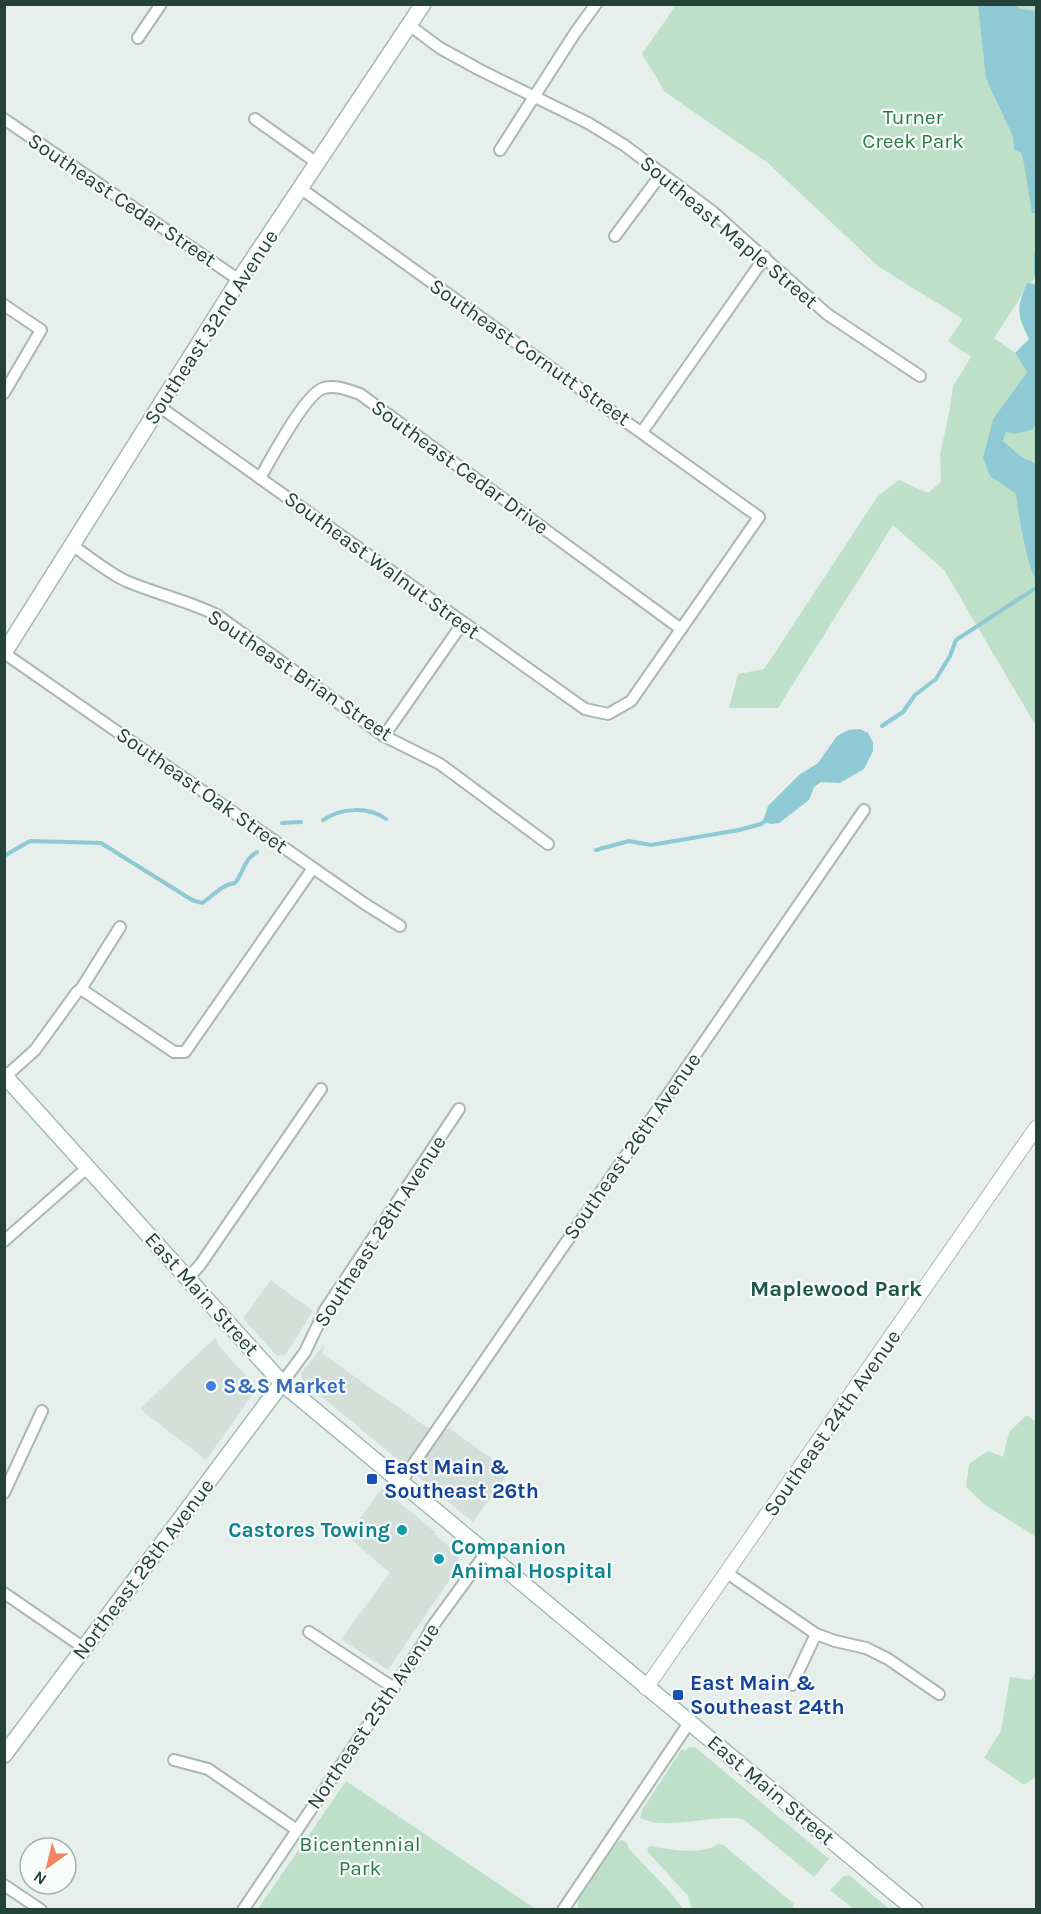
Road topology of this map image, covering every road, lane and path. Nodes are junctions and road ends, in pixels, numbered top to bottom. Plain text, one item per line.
1 (161, 4) edge
2 (423, 4) edge
3 (596, 4) edge
4 (409, 25) junction
5 (138, 38) dead end
6 (533, 96) junction
7 (4, 119) edge
8 (255, 119) dead end
9 (500, 150) dead end
10 (317, 163) junction
11 (662, 173) junction
12 (300, 188) junction
13 (615, 236) dead end
14 (765, 257) junction
15 (239, 280) junction
16 (4, 305) edge
17 (920, 376) dead end
18 (4, 393) edge
19 (160, 407) junction
20 (642, 432) junction
21 (260, 478) junction
22 (72, 545) junction
23 (462, 624) junction
24 (681, 629) junction
25 (4, 653) edge
26 (384, 736) junction
27 (864, 810) dead end
28 (548, 844) dead end
29 (313, 868) junction
30 (400, 926) dead end
31 (120, 927) dead end
32 (81, 989) junction
33 (5, 1076) edge
34 (321, 1089) dead end
35 (459, 1109) dead end
36 (1036, 1128) edge
37 (88, 1167) junction
38 (4, 1241) edge
39 (188, 1278) junction
40 (282, 1383) junction
41 (42, 1411) dead end
42 (401, 1482) junction
43 (4, 1493) edge
44 (486, 1553) junction
45 (727, 1574) junction
46 (4, 1593) edge
47 (309, 1632) dead end
48 (816, 1634) junction
49 (84, 1648) junction
50 (792, 1685) dead end
51 (394, 1688) junction
52 (646, 1688) junction
53 (939, 1694) dead end
54 (689, 1723) junction
55 (4, 1755) edge
56 (174, 1760) dead end
57 (297, 1830) junction
58 (4, 1885) edge
59 (41, 1910) edge
60 (243, 1910) edge
61 (563, 1910) edge
62 (915, 1910) edge

1 - 5 street
2 - 4 main road, Southeast 32nd Avenue
3 - 6 street
4 - 6 street, Southeast Maple Street
4 - 10 main road, Southeast 32nd Avenue
6 - 9 street
6 - 11 street, Southeast Maple Street
7 - 15 street, Southeast Cedar Street
8 - 10 street
10 - 12 main road, Southeast 32nd Avenue
11 - 13 street
11 - 14 street, Southeast Maple Street
12 - 15 main road, Southeast 32nd Avenue
12 - 20 street, Southeast Cornutt Street
14 - 17 street, Southeast Maple Street
14 - 20 street
15 - 19 main road, Southeast 32nd Avenue
16 - 18 street
19 - 21 street, Southeast Walnut Street
19 - 22 main road, Southeast 32nd Avenue
20 - 24 street, Southeast Cornutt Street
21 - 23 street, Southeast Walnut Street
21 - 24 street, Southeast Cedar Drive
22 - 25 main road, Southeast 32nd Avenue
22 - 26 street, Southeast Brian Street
23 - 24 street, Southeast Walnut Street
23 - 26 street
25 - 29 street, Southeast Oak Street
26 - 28 street, Southeast Brian Street
27 - 42 street, Southeast 26th Avenue
29 - 30 street, Southeast Oak Street
29 - 32 street
31 - 32 street
32 - 33 street
33 - 37 main road, East Main Street
34 - 39 street
35 - 40 street, Southeast 28th Avenue
36 - 45 street, Southeast 24th Avenue
37 - 38 street
37 - 39 main road, East Main Street
39 - 40 main road, East Main Street
40 - 42 main road, East Main Street
40 - 49 main road, Northeast 28th Avenue
41 - 43 street
42 - 44 main road, East Main Street
44 - 51 street, Northeast 25th Avenue
44 - 52 main road, East Main Street
45 - 48 street
45 - 52 street, Southeast 24th Avenue
46 - 49 street
47 - 51 street
48 - 50 street
48 - 53 street
49 - 55 main road, Northeast 28th Avenue
51 - 57 street, Northeast 25th Avenue
52 - 54 main road, East Main Street
54 - 61 street
54 - 62 main road, East Main Street
56 - 57 street
57 - 60 street, Northeast 25th Avenue
58 - 59 street

